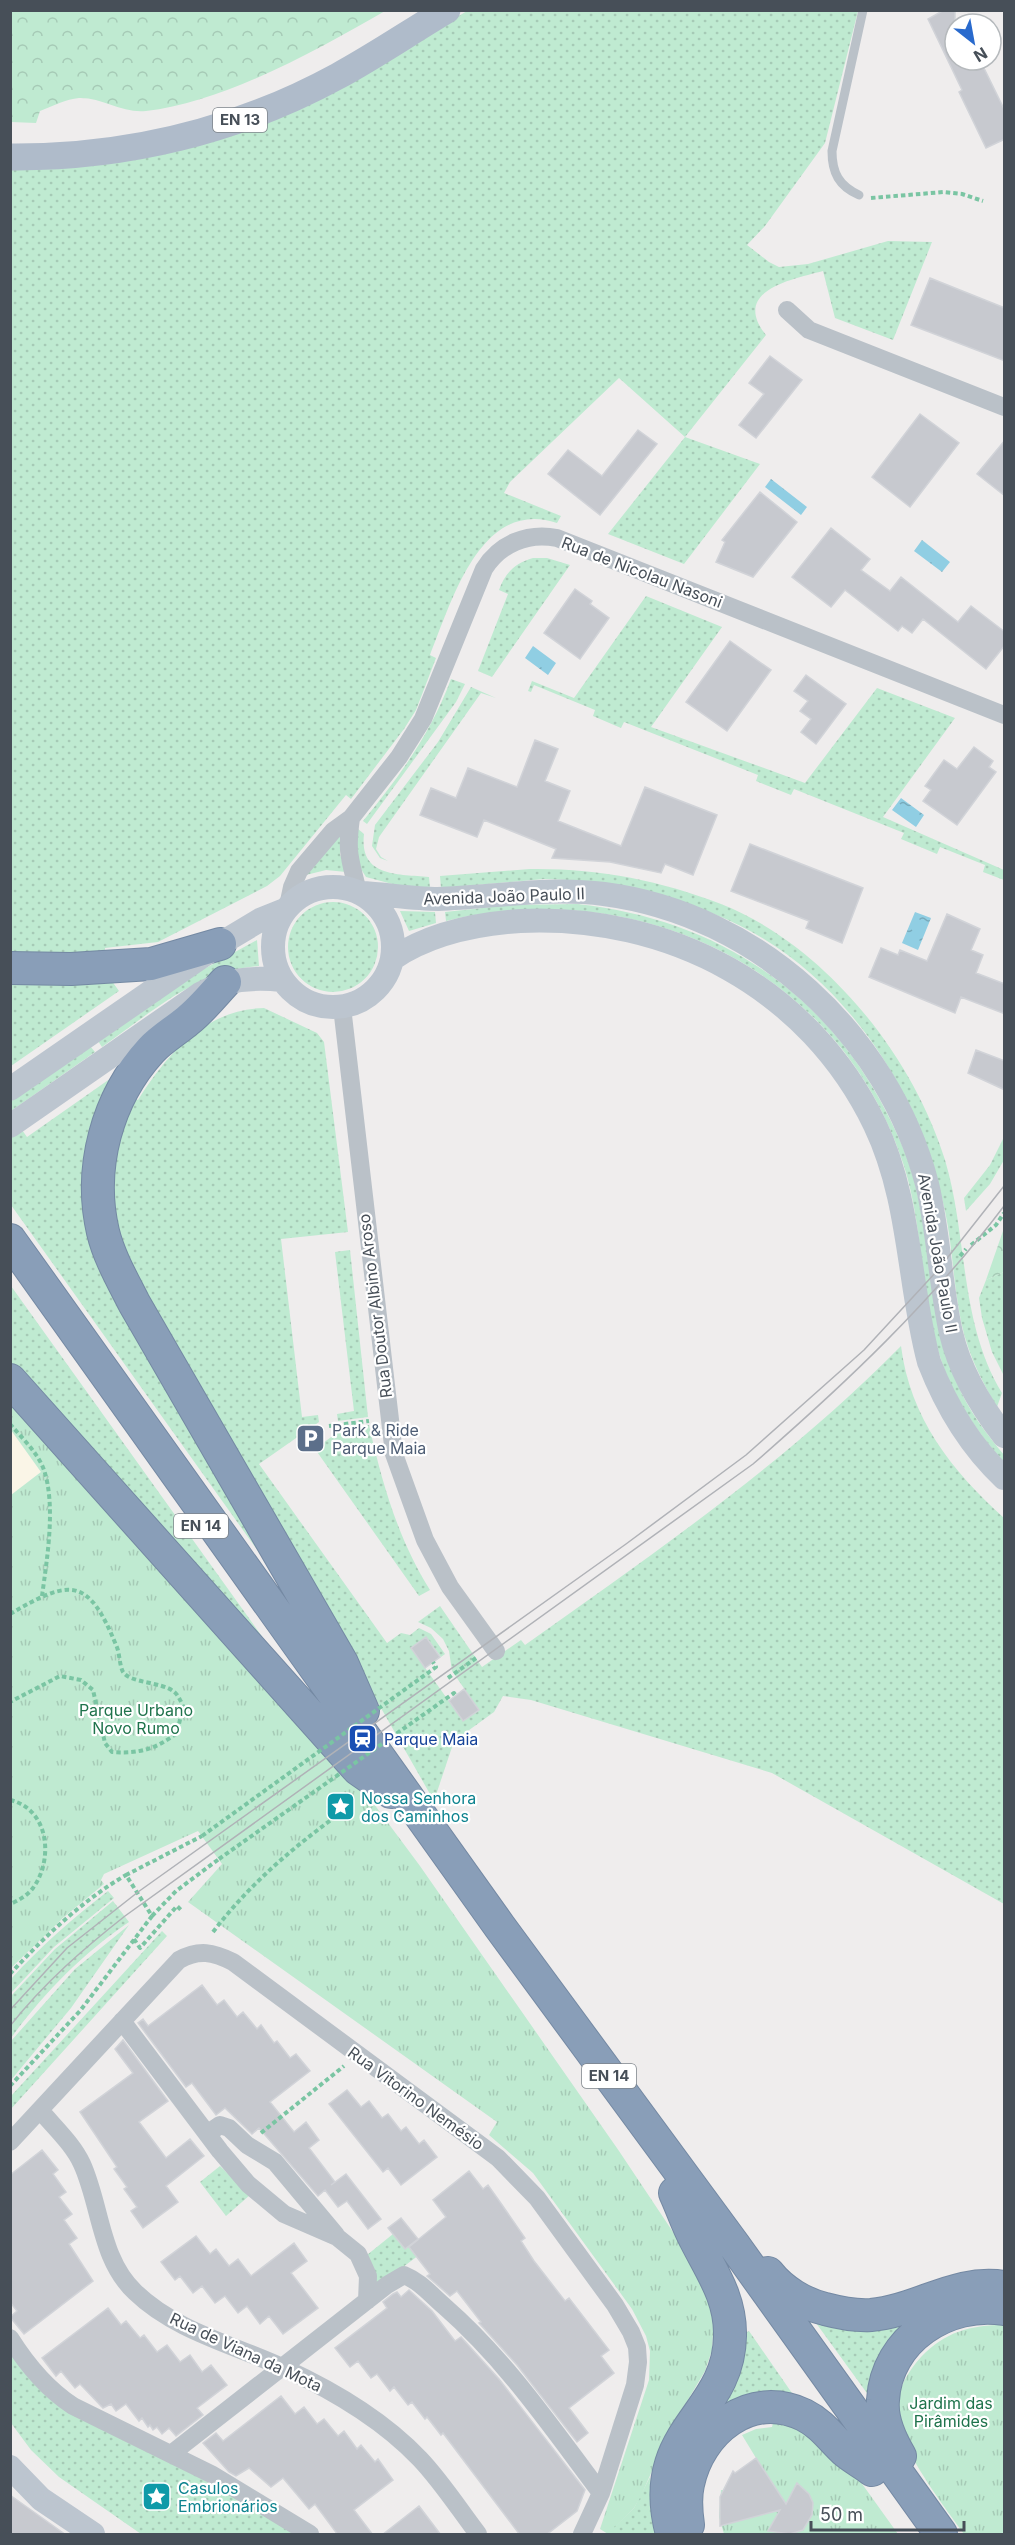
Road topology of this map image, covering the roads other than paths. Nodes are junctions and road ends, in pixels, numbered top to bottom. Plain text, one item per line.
1 (416, 10) edge
2 (447, 10) edge
3 (863, 10) edge
4 (10, 139) edge
5 (10, 156) edge
6 (859, 195) road end
7 (787, 310) dead end
8 (1005, 407) edge
9 (1005, 715) edge
10 (351, 818) junction
11 (359, 893) junction
12 (287, 908) junction
13 (220, 944) junction
14 (392, 959) junction
15 (10, 968) edge
16 (282, 980) junction
17 (225, 982) junction
18 (342, 1007) junction
19 (10, 1089) edge
20 (14, 1124) edge
21 (10, 1240) edge
22 (10, 1260) edge
23 (10, 1380) edge
24 (1005, 1436) edge
25 (1005, 1478) edge
26 (496, 1651) dead end
27 (389, 1780) junction
28 (122, 2021) junction
29 (40, 2110) junction
30 (207, 2134) junction
31 (10, 2142) edge
32 (675, 2193) junction
33 (337, 2236) junction
34 (734, 2244) junction
35 (1005, 2288) edge
36 (367, 2301) junction
37 (1005, 2310) edge
38 (10, 2338) edge
39 (283, 2368) junction
40 (171, 2454) junction
41 (10, 2467) edge
42 (872, 2469) junction
43 (601, 2493) junction
44 (933, 2533) edge
45 (93, 2535) edge
46 (310, 2535) edge
47 (478, 2535) edge
48 (582, 2535) edge
49 (672, 2535) edge
50 (690, 2535) edge

1 - 4 main road, EN 13
2 - 5 main road, EN 13
3 - 6 lane
7 - 8 street
9 - 10 street, Rua de Nicolau Nasoni
10 - 11 street
10 - 12 street, Rua de Nicolau Nasoni
11 - 12 main road
11 - 14 main road
11 - 24 main road, Avenida João Paulo II
12 - 13 main road
12 - 16 main road
13 - 15 highway
13 - 19 main road
14 - 18 main road
14 - 25 main road, Avenida João Paulo II
16 - 17 main road
16 - 18 main road
17 - 20 main road
17 - 27 highway
18 - 26 street, Rua Doutor Albino Aroso
21 - 27 highway, EN 14
22 - 27 highway, EN 14
23 - 27 highway
27 - 32 highway, EN 14
27 - 34 highway, EN 14
28 - 29 street, Rua Vitorino Nemésio
28 - 30 street
28 - 43 street, Rua Vitorino Nemésio
29 - 31 street, Rua Vitorino Nemésio
29 - 39 street, Rua de Viana da Mota
30 - 33 street
30 - 33 street
32 - 42 highway, EN 14
32 - 49 highway, EN 14
33 - 36 street
34 - 35 highway, EN 14
34 - 44 highway, EN 14
36 - 39 street
36 - 43 street
37 - 44 highway
38 - 40 street
39 - 40 street
39 - 47 street, Rua de Viana da Mota
40 - 46 street
41 - 45 main road
42 - 44 highway, EN 14
42 - 50 highway, EN 14
43 - 48 street, Rua Vitorino Nemésio

